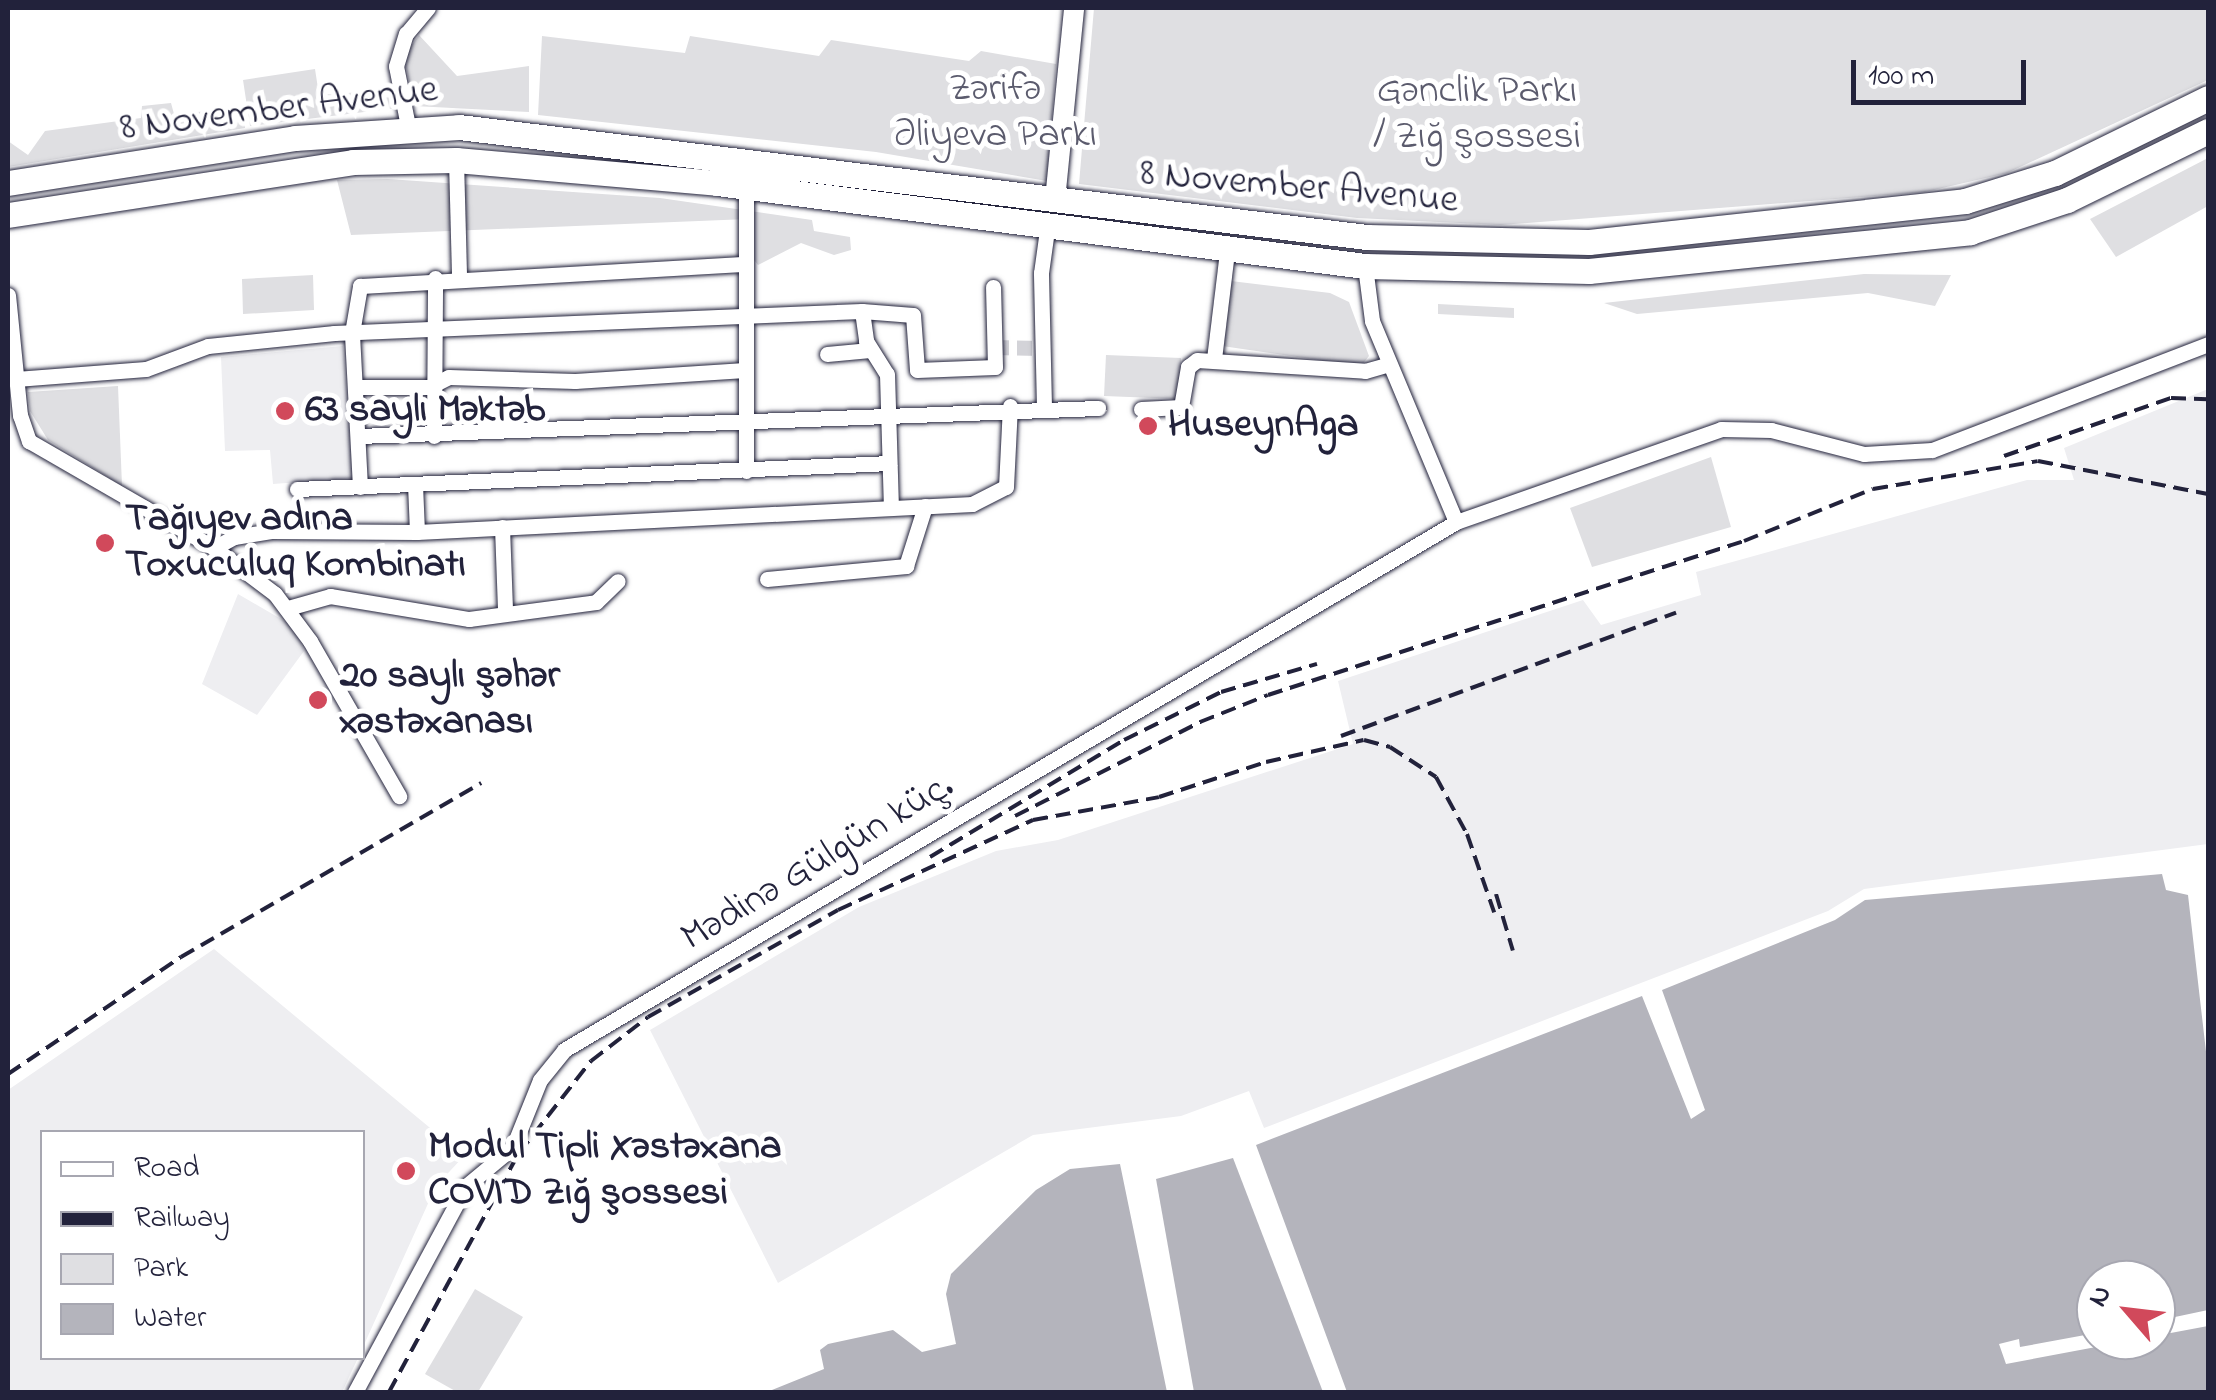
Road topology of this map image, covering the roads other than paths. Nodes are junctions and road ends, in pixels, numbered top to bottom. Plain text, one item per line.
1 (428, 8) edge
2 (1074, 8) edge
3 (2208, 98) edge
4 (408, 126) junction
5 (2208, 132) edge
6 (456, 160) junction
7 (8, 183) edge
8 (746, 188) junction
9 (1054, 200) junction
10 (8, 215) edge
11 (1047, 230) junction
12 (1227, 252) junction
13 (743, 264) junction
14 (1365, 266) junction
15 (459, 276) junction
16 (435, 278) junction
17 (993, 288) dead end
18 (8, 294) edge
19 (862, 311) junction
20 (744, 313) junction
21 (434, 331) junction
22 (352, 333) junction
23 (2208, 344) edge
24 (870, 350) junction
25 (826, 354) dead end
26 (1214, 359) junction
27 (1389, 364) junction
28 (745, 370) junction
29 (16, 378) junction
30 (435, 384) junction
31 (356, 387) junction
32 (1010, 406) junction
33 (1044, 407) junction
34 (1098, 408) dead end
35 (1141, 408) dead end
36 (889, 413) junction
37 (746, 422) junction
38 (360, 436) junction
39 (434, 436) junction
40 (889, 464) junction
41 (746, 471) junction
42 (415, 484) junction
43 (360, 487) junction
44 (298, 489) dead end
45 (926, 506) junction
46 (891, 508) junction
47 (1456, 522) junction
48 (502, 528) junction
49 (417, 532) junction
50 (214, 548) junction
51 (766, 579) dead end
52 (618, 581) dead end
53 (288, 608) junction
54 (505, 610) junction
55 (399, 796) dead end
56 (355, 1392) edge

1 - 4 street
2 - 9 main road
3 - 9 highway, 8 November Avenue
4 - 7 highway, 8 November Avenue
4 - 9 highway, 8 November Avenue
5 - 14 highway, 8 November Avenue
6 - 8 highway, 8 November Avenue
6 - 10 highway, 8 November Avenue
6 - 15 street
8 - 11 highway, 8 November Avenue
8 - 13 street
9 - 11 highway
11 - 12 highway, 8 November Avenue
11 - 33 street
12 - 14 highway, 8 November Avenue
12 - 26 street
13 - 15 street
13 - 20 street
14 - 27 street
15 - 16 street
16 - 21 street
16 - 22 street
17 - 19 street
18 - 29 street
19 - 20 street
19 - 24 street
20 - 21 street
20 - 28 street
21 - 22 street
21 - 30 street
22 - 29 street
22 - 31 street
23 - 47 street, Mədinə Gülgün küç.
24 - 25 street
24 - 36 street
26 - 27 street
26 - 35 street
27 - 47 street
28 - 30 street
28 - 37 street
29 - 50 street
30 - 31 street
30 - 39 street
31 - 38 street
32 - 33 street
32 - 36 street
32 - 45 street
33 - 34 street
36 - 37 street
36 - 40 street
37 - 39 street
37 - 41 street
38 - 39 street
38 - 43 street
40 - 41 street
40 - 46 street
41 - 42 street
42 - 43 street
42 - 49 street
43 - 44 street
45 - 46 street
45 - 51 street
46 - 48 street
47 - 56 street, Mədinə Gülgün küç.
48 - 49 street
48 - 54 street
49 - 50 street
50 - 53 street
52 - 54 street
53 - 54 street
53 - 55 street

